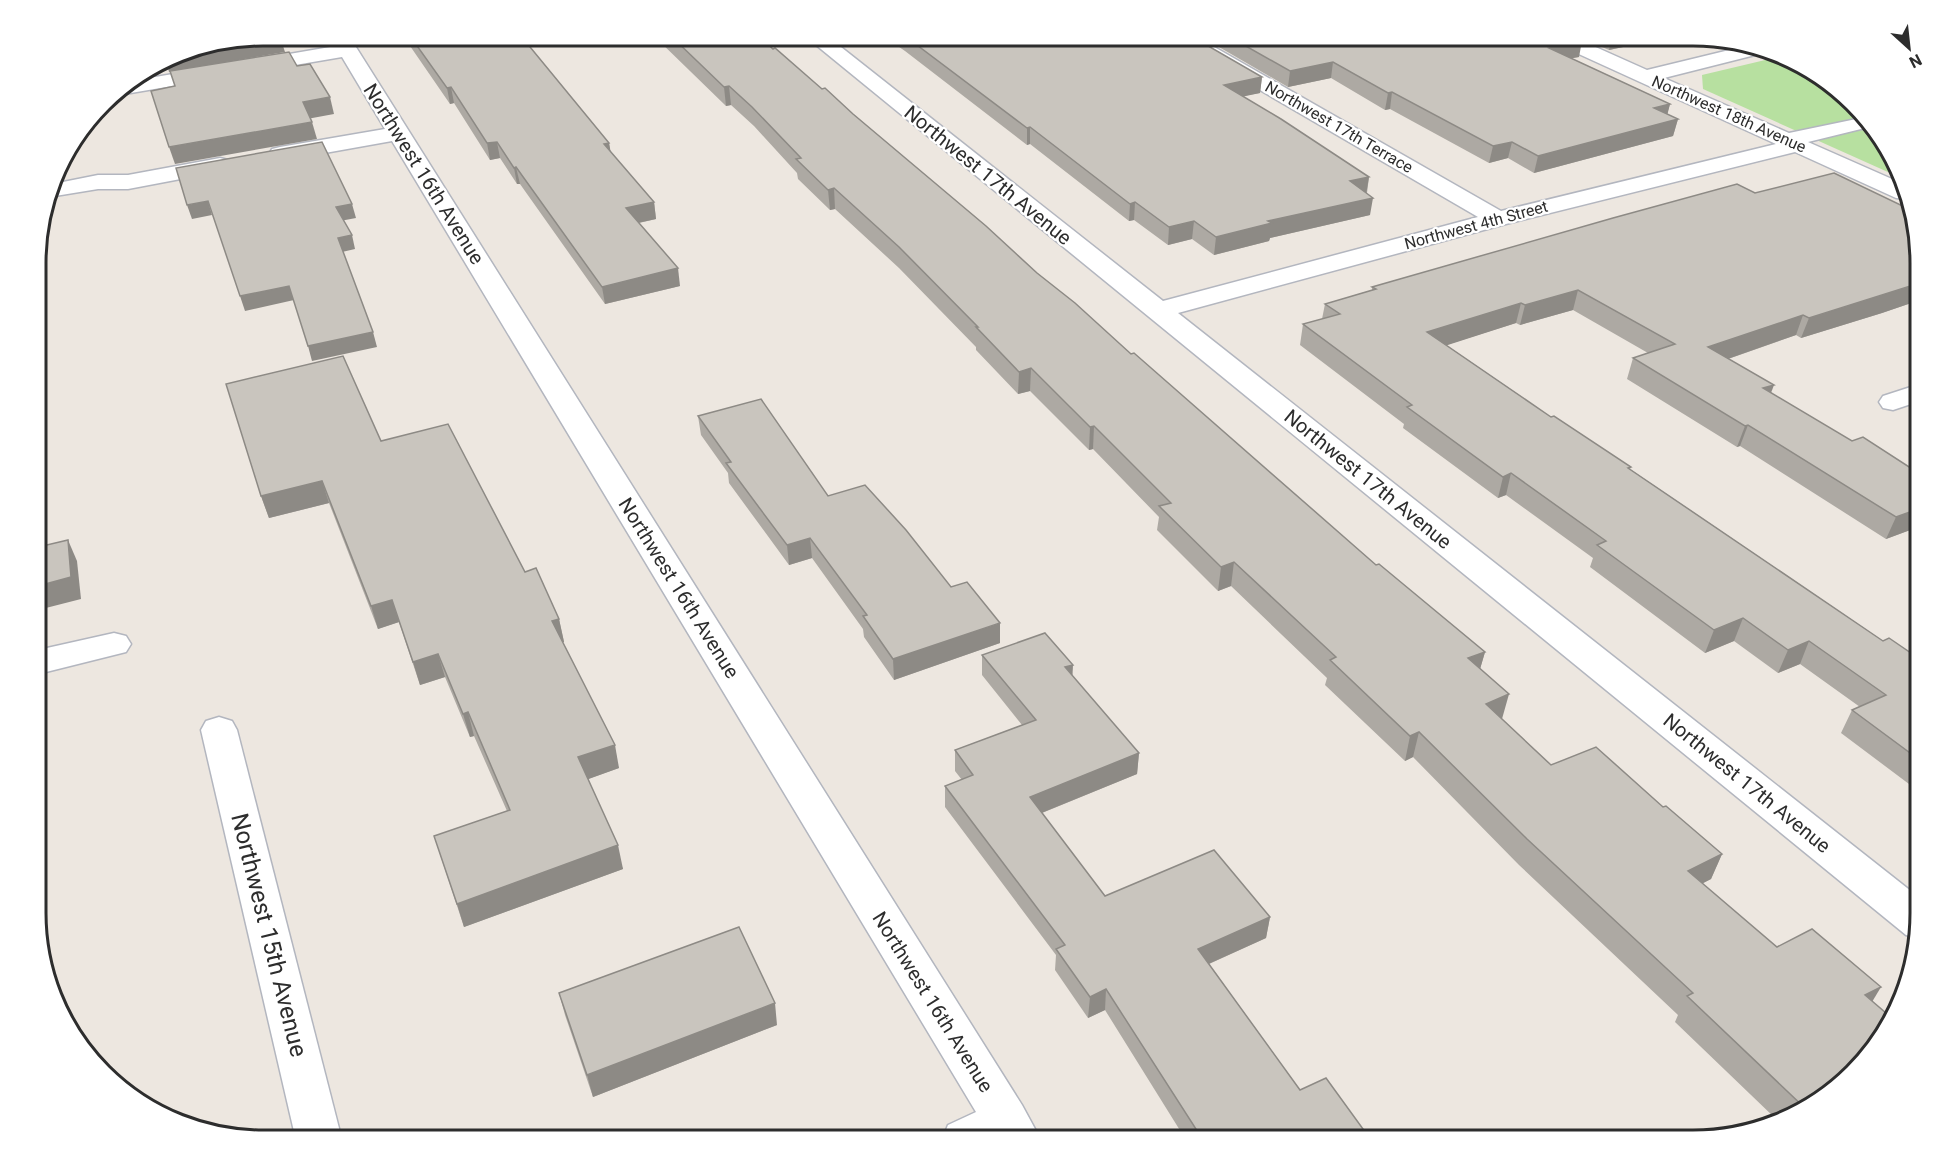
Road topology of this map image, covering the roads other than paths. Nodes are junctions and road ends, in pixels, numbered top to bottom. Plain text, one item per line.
1 (328, 46) edge
2 (345, 46) edge
3 (827, 46) edge
4 (1198, 46) edge
5 (1578, 46) edge
6 (1744, 53) edge
7 (1646, 76) junction
8 (140, 85) edge
9 (1860, 124) edge
10 (399, 133) junction
11 (1792, 143) junction
12 (59, 189) edge
13 (1898, 190) edge
14 (1498, 219) junction
15 (1157, 311) junction
16 (1910, 396) edge
17 (1893, 402) dead end
18 (114, 644) dead end
19 (46, 660) edge
20 (219, 730) dead end
21 (1910, 914) edge
22 (317, 1130) edge
23 (1012, 1130) edge

1 - 8 street
2 - 10 street, Northwest 16th Avenue
3 - 15 street, Northwest 17th Avenue
4 - 14 street, Northwest 17th Terrace
5 - 7 street, Northwest 18th Avenue
6 - 7 street
7 - 11 street, Northwest 18th Avenue
9 - 11 street, Northwest 4th Street
10 - 12 street
10 - 23 street, Northwest 16th Avenue
11 - 13 street, Northwest 18th Avenue
11 - 14 street, Northwest 4th Street
14 - 15 street, Northwest 4th Street
15 - 21 street, Northwest 17th Avenue
16 - 17 street
18 - 19 street
20 - 22 street, Northwest 15th Avenue

